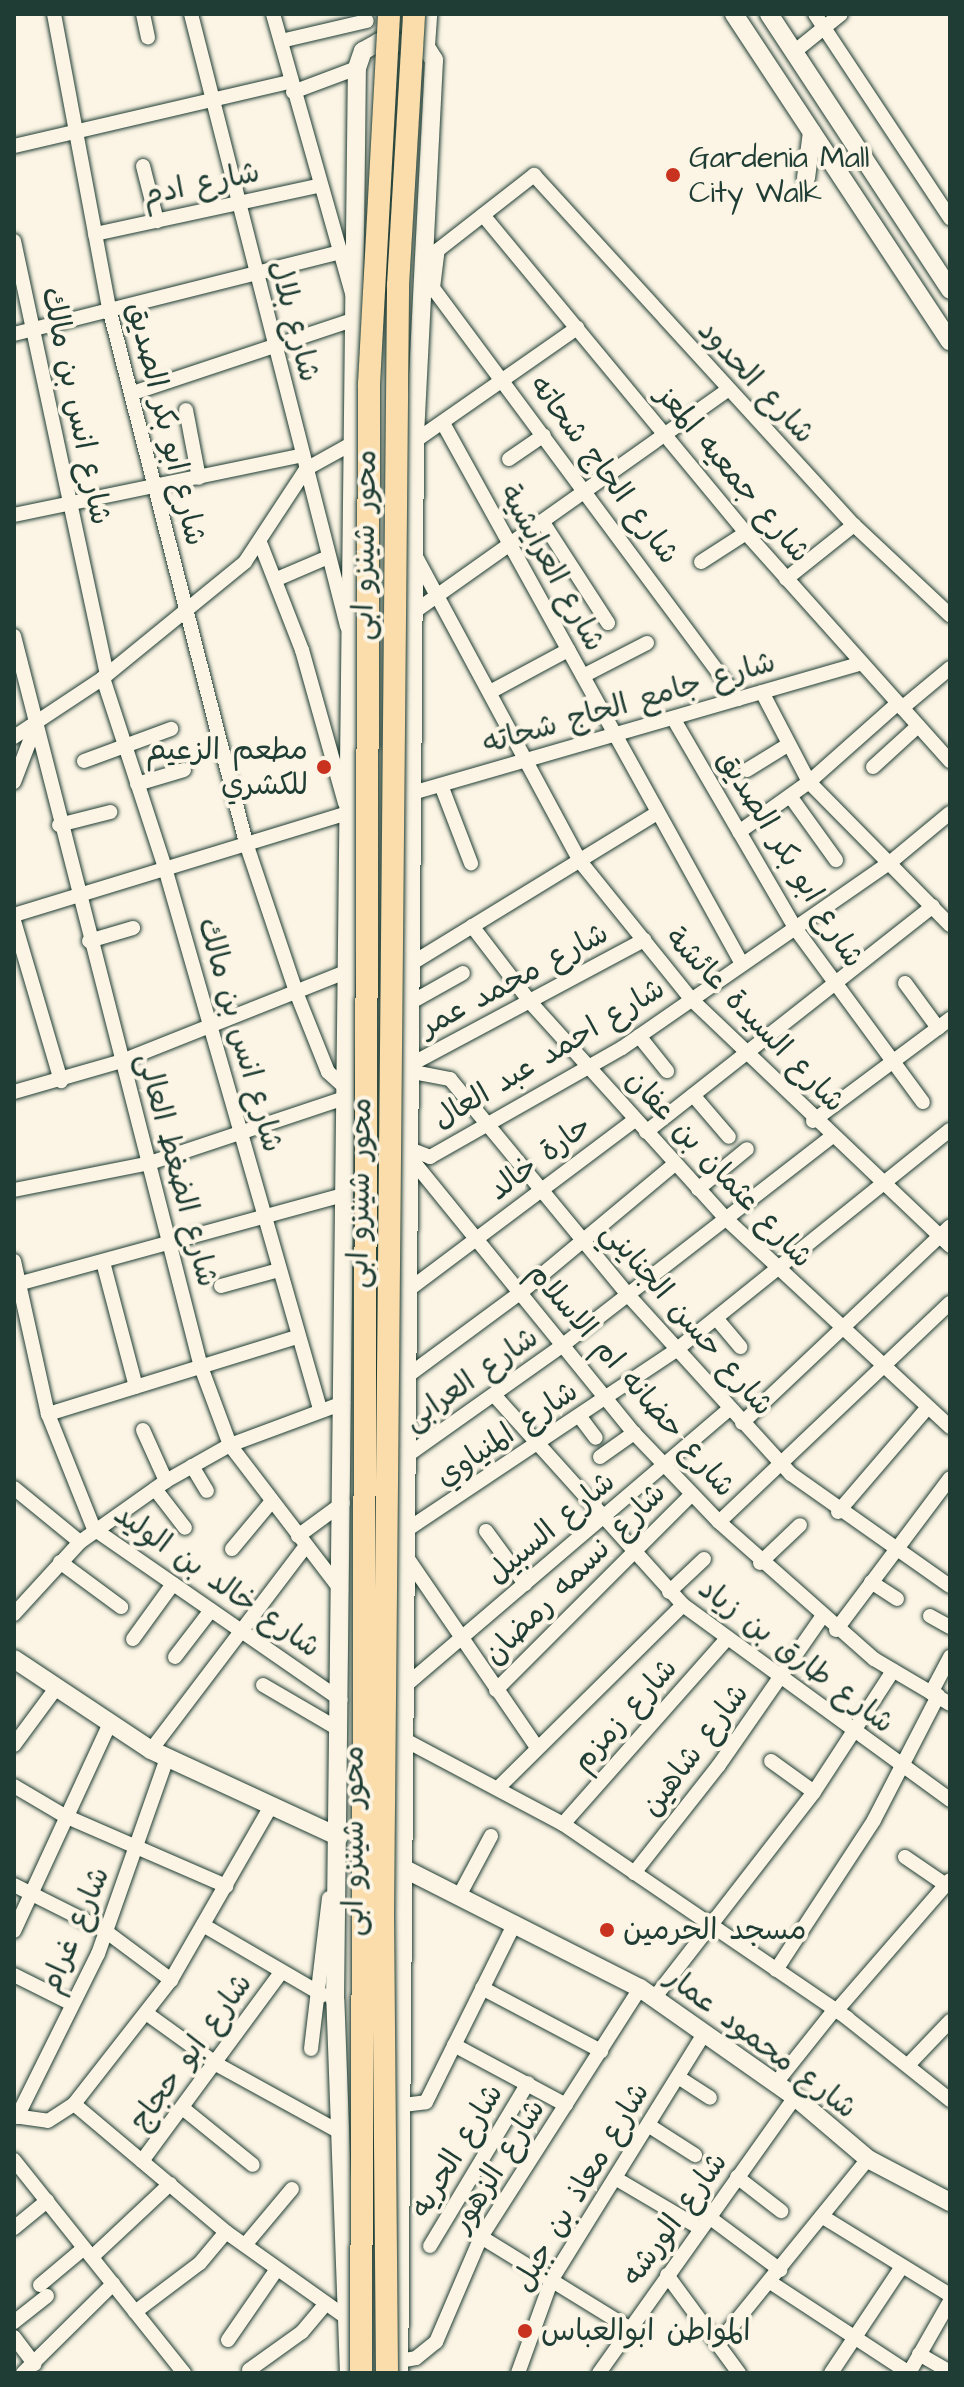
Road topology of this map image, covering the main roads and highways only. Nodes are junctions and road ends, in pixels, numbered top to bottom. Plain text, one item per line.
1 (389, 14) edge
2 (414, 14) edge
3 (353, 2369) edge
4 (395, 2369) edge

1 - 3 main road, محور شينزو ابى, bridge
2 - 4 main road, محور شينزو ابى, bridge

